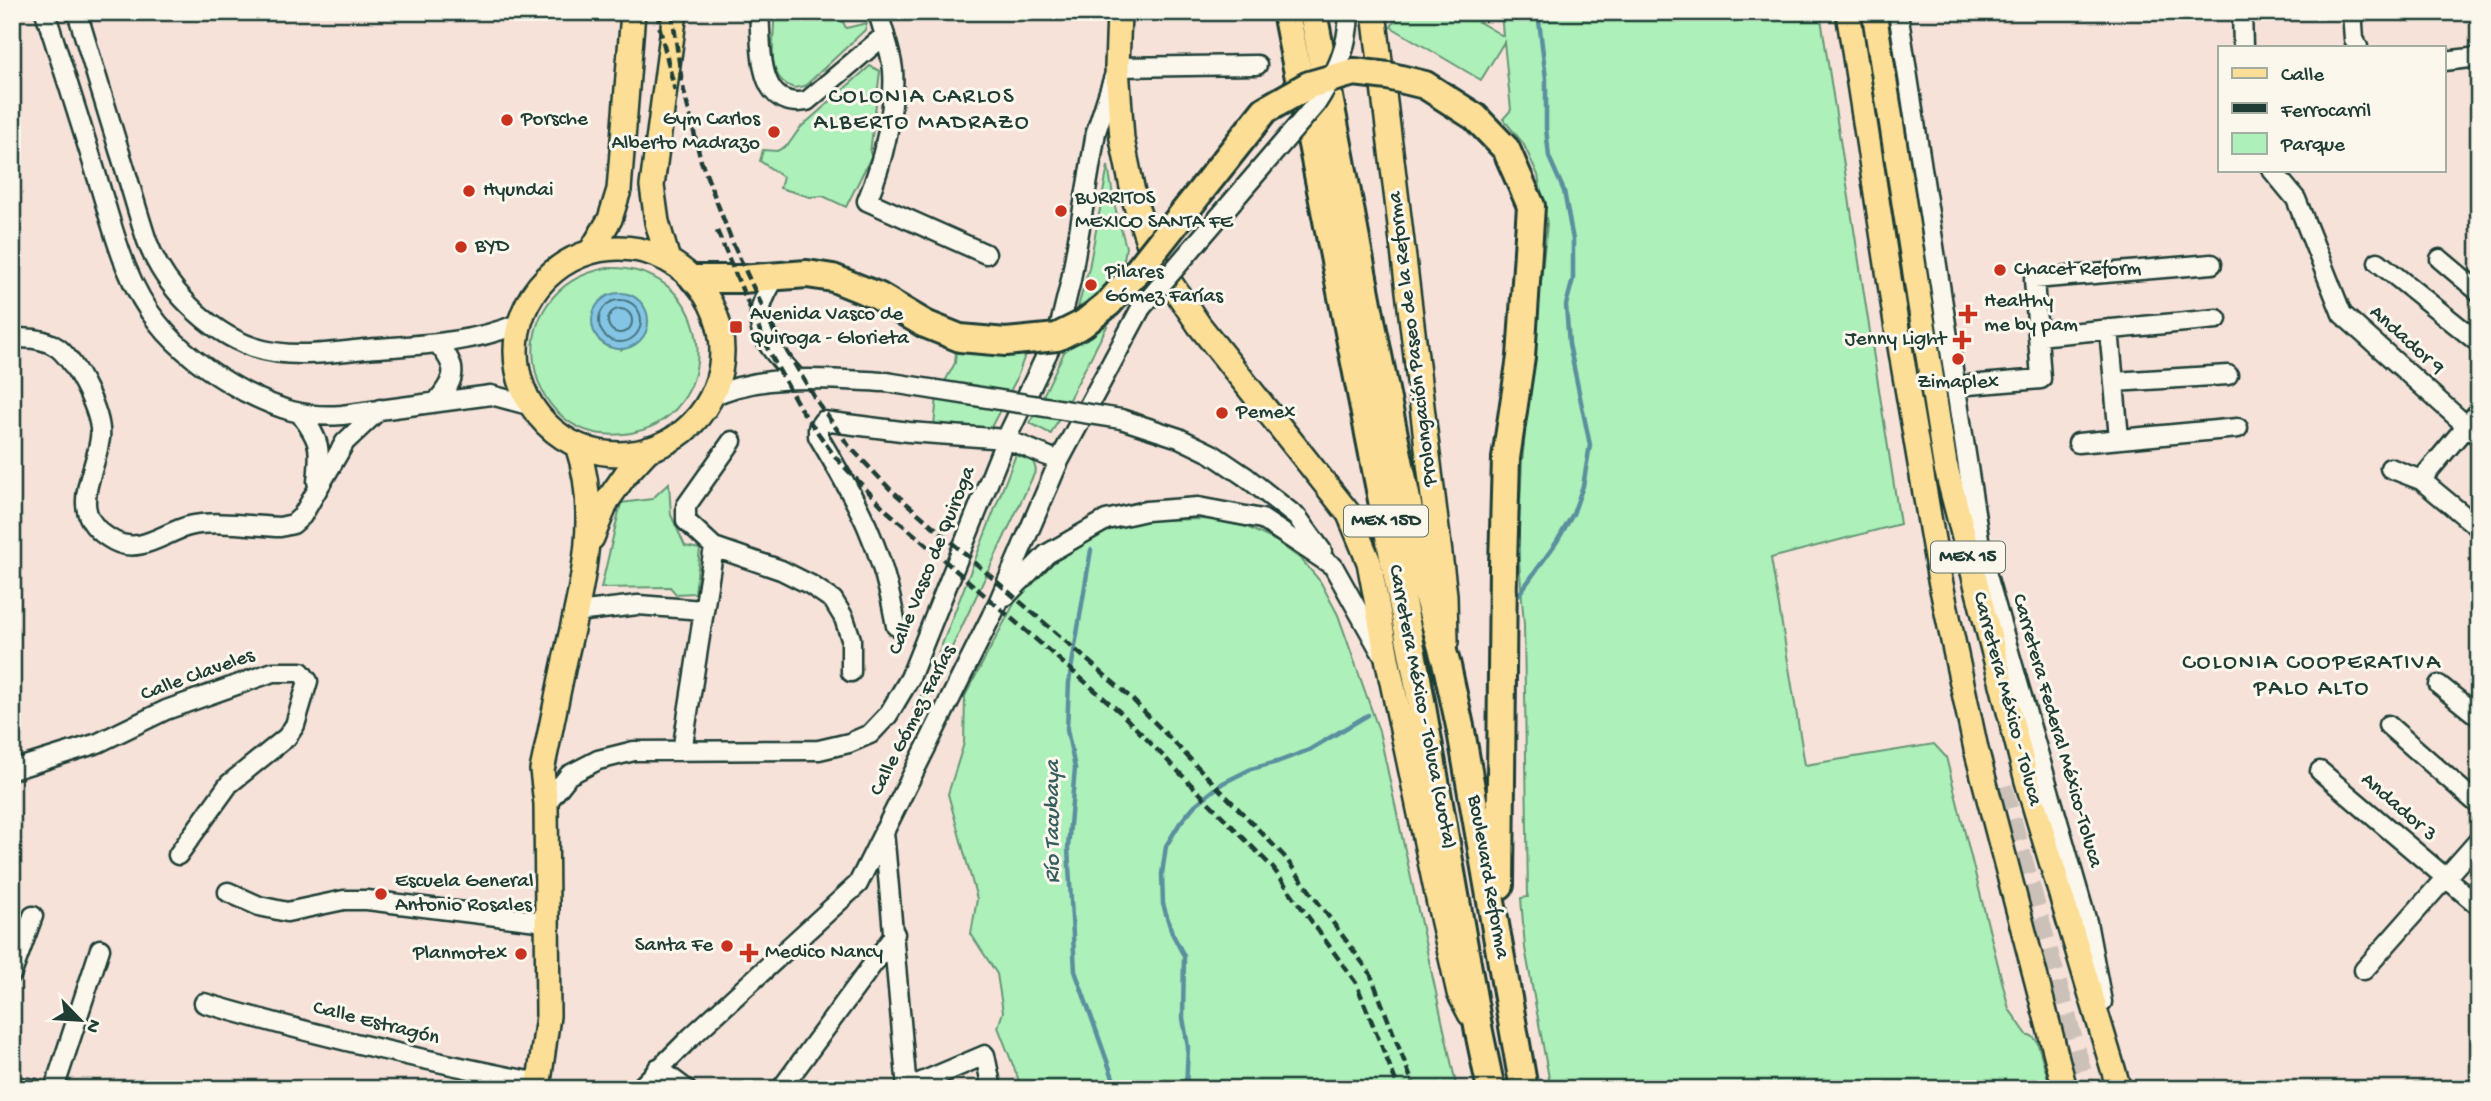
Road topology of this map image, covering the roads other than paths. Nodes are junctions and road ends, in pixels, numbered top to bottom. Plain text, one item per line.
1 (45, 12) edge
2 (78, 12) edge
3 (632, 12) edge
4 (675, 12) edge
5 (759, 12) edge
6 (878, 12) edge
7 (1119, 12) edge
8 (1286, 12) edge
9 (1313, 12) edge
10 (1349, 12) edge
11 (1374, 12) edge
12 (1848, 12) edge
13 (1874, 12) edge
14 (1898, 12) edge
15 (2242, 12) edge
16 (2352, 12) edge
17 (885, 35) junction
18 (2243, 46) edge
19 (2358, 46) edge
20 (2479, 57) edge
21 (2446, 61) edge
22 (1257, 65) dead end
23 (1117, 67) junction
24 (2274, 172) edge
25 (591, 251) junction
26 (986, 254) dead end
27 (2440, 259) dead end
28 (668, 260) junction
29 (2378, 261) dead end
30 (2212, 264) dead end
31 (777, 275) junction
32 (694, 279) junction
33 (2479, 292) edge
34 (2217, 319) dead end
35 (520, 323) junction
36 (2109, 329) junction
37 (2038, 336) junction
38 (12, 339) edge
39 (437, 343) junction
40 (2479, 343) edge
41 (2228, 375) dead end
42 (797, 379) junction
43 (2114, 382) junction
44 (1956, 386) junction
45 (710, 397) junction
46 (437, 401) junction
47 (532, 406) junction
48 (380, 408) junction
49 (2479, 411) edge
50 (301, 415) junction
51 (2238, 428) dead end
52 (2472, 431) edge
53 (2119, 438) junction
54 (1006, 439) junction
55 (732, 441) dead end
56 (2078, 443) dead end
57 (577, 445) junction
58 (649, 449) junction
59 (1059, 461) junction
60 (2390, 468) dead end
61 (2421, 480) junction
62 (317, 489) junction
63 (2479, 528) edge
64 (714, 547) junction
65 (587, 551) junction
66 (1333, 566) junction
67 (998, 603) junction
68 (703, 610) junction
69 (576, 612) junction
70 (896, 626) dead end
71 (1388, 663) junction
72 (1447, 666) junction
73 (851, 673) dead end
74 (1962, 674) junction
75 (2439, 685) dead end
76 (2479, 717) edge
77 (2388, 725) dead end
78 (682, 751) junction
79 (12, 769) edge
80 (2320, 771) dead end
81 (2001, 787) tunnel mouth
82 (546, 804) junction
83 (2479, 805) edge
84 (884, 831) junction
85 (2479, 839) edge
86 (178, 855) dead end
87 (2444, 878) junction
88 (228, 892) dead end
89 (2479, 906) edge
90 (33, 916) dead end
91 (545, 922) junction
92 (895, 934) junction
93 (100, 949) dead end
94 (1500, 953) junction
95 (2364, 970) dead end
96 (12, 973) edge
97 (204, 1003) dead end
98 (1479, 1032) junction
99 (658, 1068) junction
100 (12, 1086) edge
101 (538, 1086) edge
102 (906, 1088) edge
103 (2119, 1088) edge
104 (34, 1089) edge
105 (54, 1089) edge
106 (639, 1089) edge
107 (686, 1089) edge
108 (781, 1089) edge
109 (992, 1089) edge
110 (1491, 1089) edge
111 (1524, 1089) edge
112 (2065, 1089) edge

1 - 50 street
2 - 39 street
3 - 25 main road
4 - 28 main road
5 - 17 street
6 - 17 street
7 - 23 main road
8 - 98 highway, Carretera México - Toluca (Cuota) / MEX 15D
9 - 72 highway, Carretera México - Toluca (Cuota) / MEX 15D
10 - 59 street, Calle Gómez Farías, bridge
11 - 72 main road, Prolongación Paseo de la Reforma
12 - 74 main road, Carretera México - Toluca / MEX 15
13 - 103 main road, Carretera México - Toluca / MEX 15
14 - 44 street, Carretera Federal México-Toluca
15 - 18 street
16 - 19 street
17 - 26 street
20 - 21 street
22 - 23 street
23 - 54 street, Calle Vasco de Quiroga
23 - 71 main road
24 - 52 street, Andador 9
25 - 28 main road
25 - 35 main road
27 - 33 street
28 - 32 main road
29 - 40 street
30 - 37 street
31 - 32 highway
31 - 42 street
31 - 94 highway, bridge
32 - 45 main road
34 - 36 street
35 - 39 street
35 - 47 main road
36 - 37 street
36 - 43 street
37 - 44 street
38 - 62 street
39 - 46 street
41 - 43 street
42 - 45 street
42 - 66 street, bridge
43 - 53 street
44 - 103 street, Carretera Federal México-Toluca
45 - 58 main road
46 - 47 street
46 - 48 street
47 - 57 main road
48 - 50 street
48 - 62 street
49 - 52 street
50 - 62 street
51 - 53 street
52 - 61 street
53 - 56 street
54 - 59 street
54 - 70 street
54 - 78 street, Calle Vasco de Quiroga
55 - 64 street
57 - 58 main road
57 - 65 main road
58 - 65 main road
59 - 67 street, Calle Gómez Farías
60 - 61 street
61 - 63 street
64 - 68 street
64 - 73 street
65 - 69 main road
66 - 67 street
66 - 71 street
67 - 84 street, Calle Gómez Farías
68 - 69 street
68 - 78 street
69 - 82 main road
71 - 98 main road
72 - 94 highway, Boulevard Reforma / MEX 15D
74 - 81 main road
74 - 112 main road, Carretera México - Toluca / MEX 15
75 - 76 street
77 - 83 street
78 - 82 street, Calle Vasco de Quiroga
79 - 86 street, Calle Claveles
80 - 87 street, Andador 3
82 - 91 main road
84 - 92 street
84 - 99 street, Calle Gómez Farías
85 - 87 street
87 - 89 street, Andador 3
87 - 95 street
88 - 91 street
90 - 96 street
91 - 101 main road
92 - 102 street
92 - 108 street
93 - 105 street
94 - 111 highway, Boulevard Reforma / MEX 15D
97 - 101 street, Calle Estragón
98 - 110 highway, MEX 15D
99 - 106 street, Calle Gómez Farías
99 - 107 street
100 - 104 street
102 - 109 street

